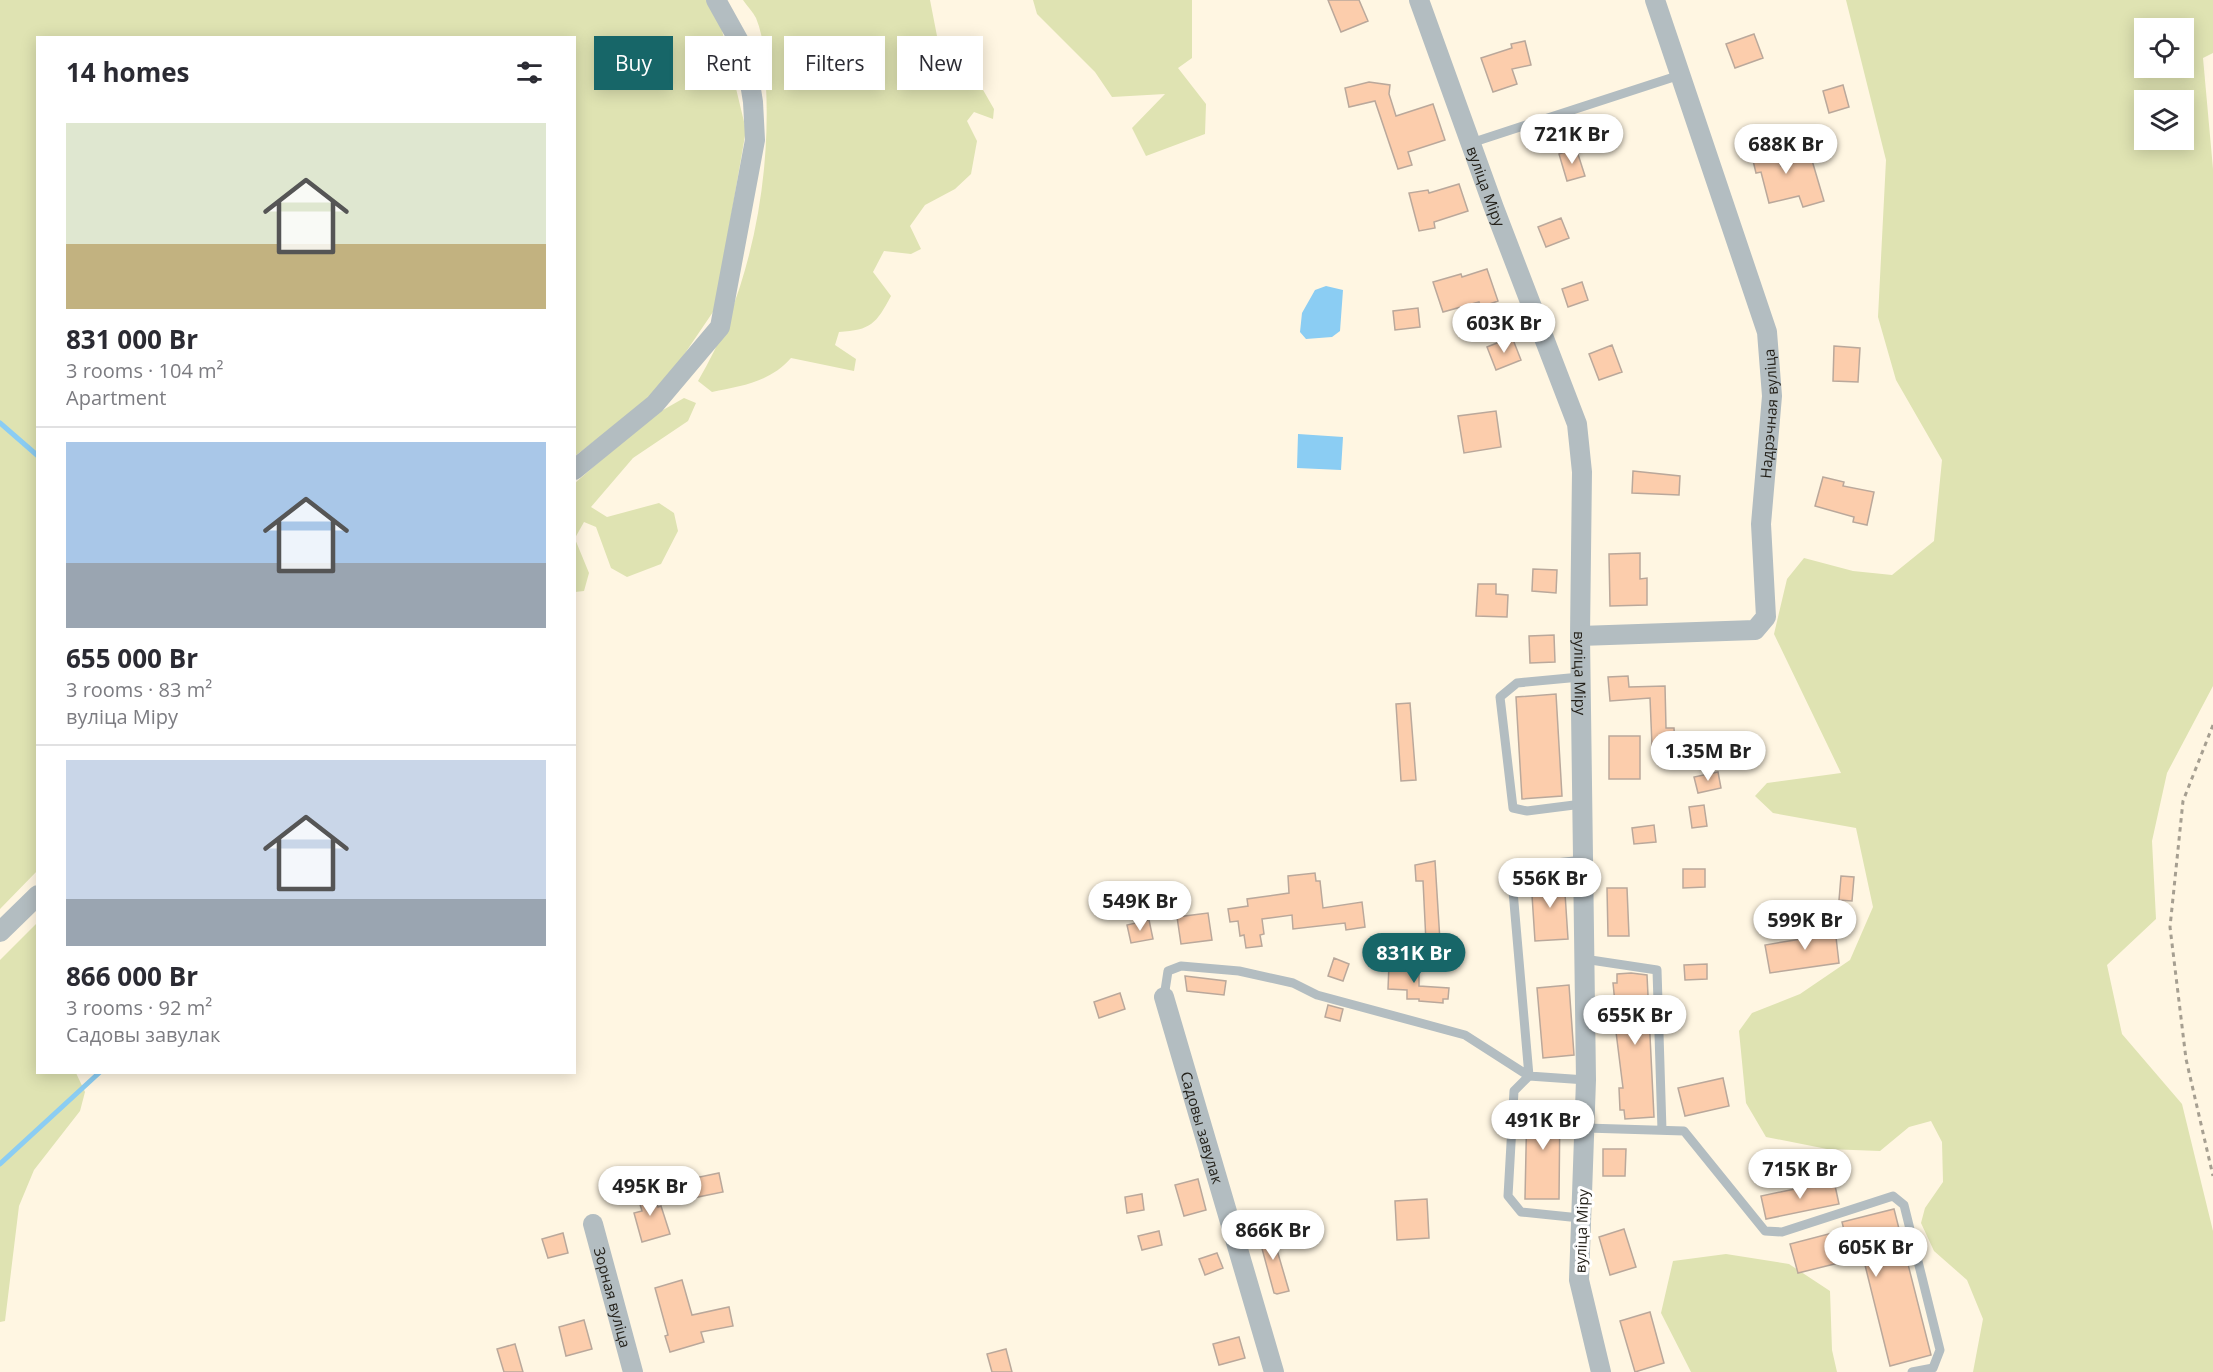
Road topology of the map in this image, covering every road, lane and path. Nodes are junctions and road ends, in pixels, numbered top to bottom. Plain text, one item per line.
1 (716, 0) edge
2 (1419, 0) edge
3 (1655, 0) edge
4 (1680, 75) junction
5 (1471, 143) junction
6 (576, 468) edge
7 (1580, 636) junction
8 (1580, 677) junction
9 (2213, 725) edge
10 (1582, 804) junction
11 (1583, 860) junction
12 (36, 897) edge
13 (0, 932) edge
14 (1584, 959) junction
15 (1164, 997) joint
16 (1529, 1076) junction
17 (1586, 1080) junction
18 (1586, 1128) junction
19 (1662, 1130) junction
20 (2213, 1176) edge
21 (1580, 1218) junction
22 (593, 1224) dead end
23 (633, 1372) edge
24 (1274, 1372) edge
25 (1601, 1372) edge
26 (1911, 1372) edge

1 - 6 street
2 - 5 street, вуліца Міру
3 - 4 street, Надрэчная вуліца
4 - 5 lane
4 - 7 street, Надрэчная вуліца
5 - 7 street, вуліца Міру
7 - 8 street, вуліца Міру
8 - 10 street, вуліца Міру
8 - 10 lane
9 - 20 path
10 - 11 street, вуліца Міру
11 - 14 street, вуліца Міру
11 - 16 lane
12 - 13 street
14 - 17 street, вуліца Міру
14 - 19 lane
15 - 16 lane
15 - 24 street, Садовы завулак
16 - 17 lane
16 - 21 lane
17 - 18 street, вуліца Міру
18 - 19 lane
18 - 21 street, вуліца Міру
19 - 26 lane
21 - 25 street, вуліца Міру
22 - 23 street, Зорная вуліца

